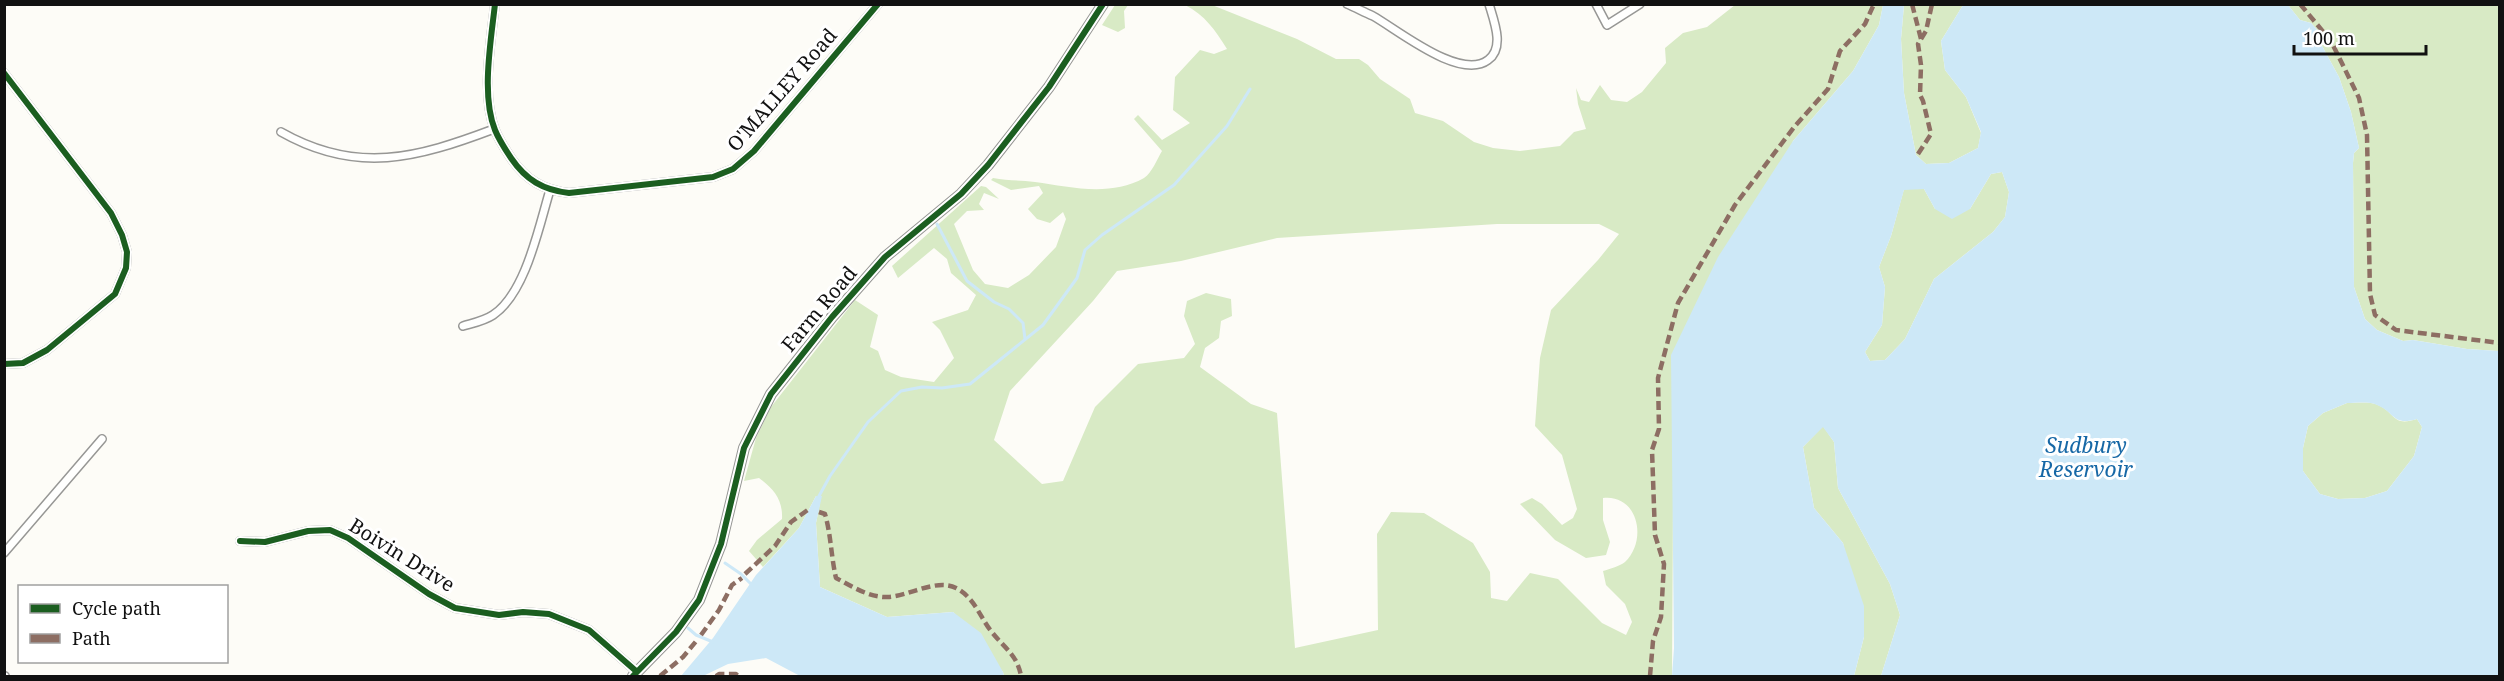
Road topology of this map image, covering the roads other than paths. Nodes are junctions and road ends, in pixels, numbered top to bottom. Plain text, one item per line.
1 (495, 4) edge
2 (878, 4) edge
3 (1103, 4) edge
4 (1347, 4) edge
5 (1489, 4) edge
6 (1596, 4) edge
7 (1640, 4) edge
8 (4, 73) edge
9 (494, 129) junction
10 (281, 132) dead end
11 (550, 190) junction
12 (463, 326) dead end
13 (4, 364) edge
14 (102, 439) dead end
15 (240, 541) dead end
16 (4, 553) edge
17 (634, 674) edge

1 - 9 street, O'MALLEY Road
2 - 11 street, O'MALLEY Road
3 - 17 street, Farm Road
4 - 5 street
6 - 7 street
8 - 13 street
9 - 10 street
9 - 11 street, O'MALLEY Road
11 - 12 street
14 - 16 street
15 - 17 street, Boivin Drive

